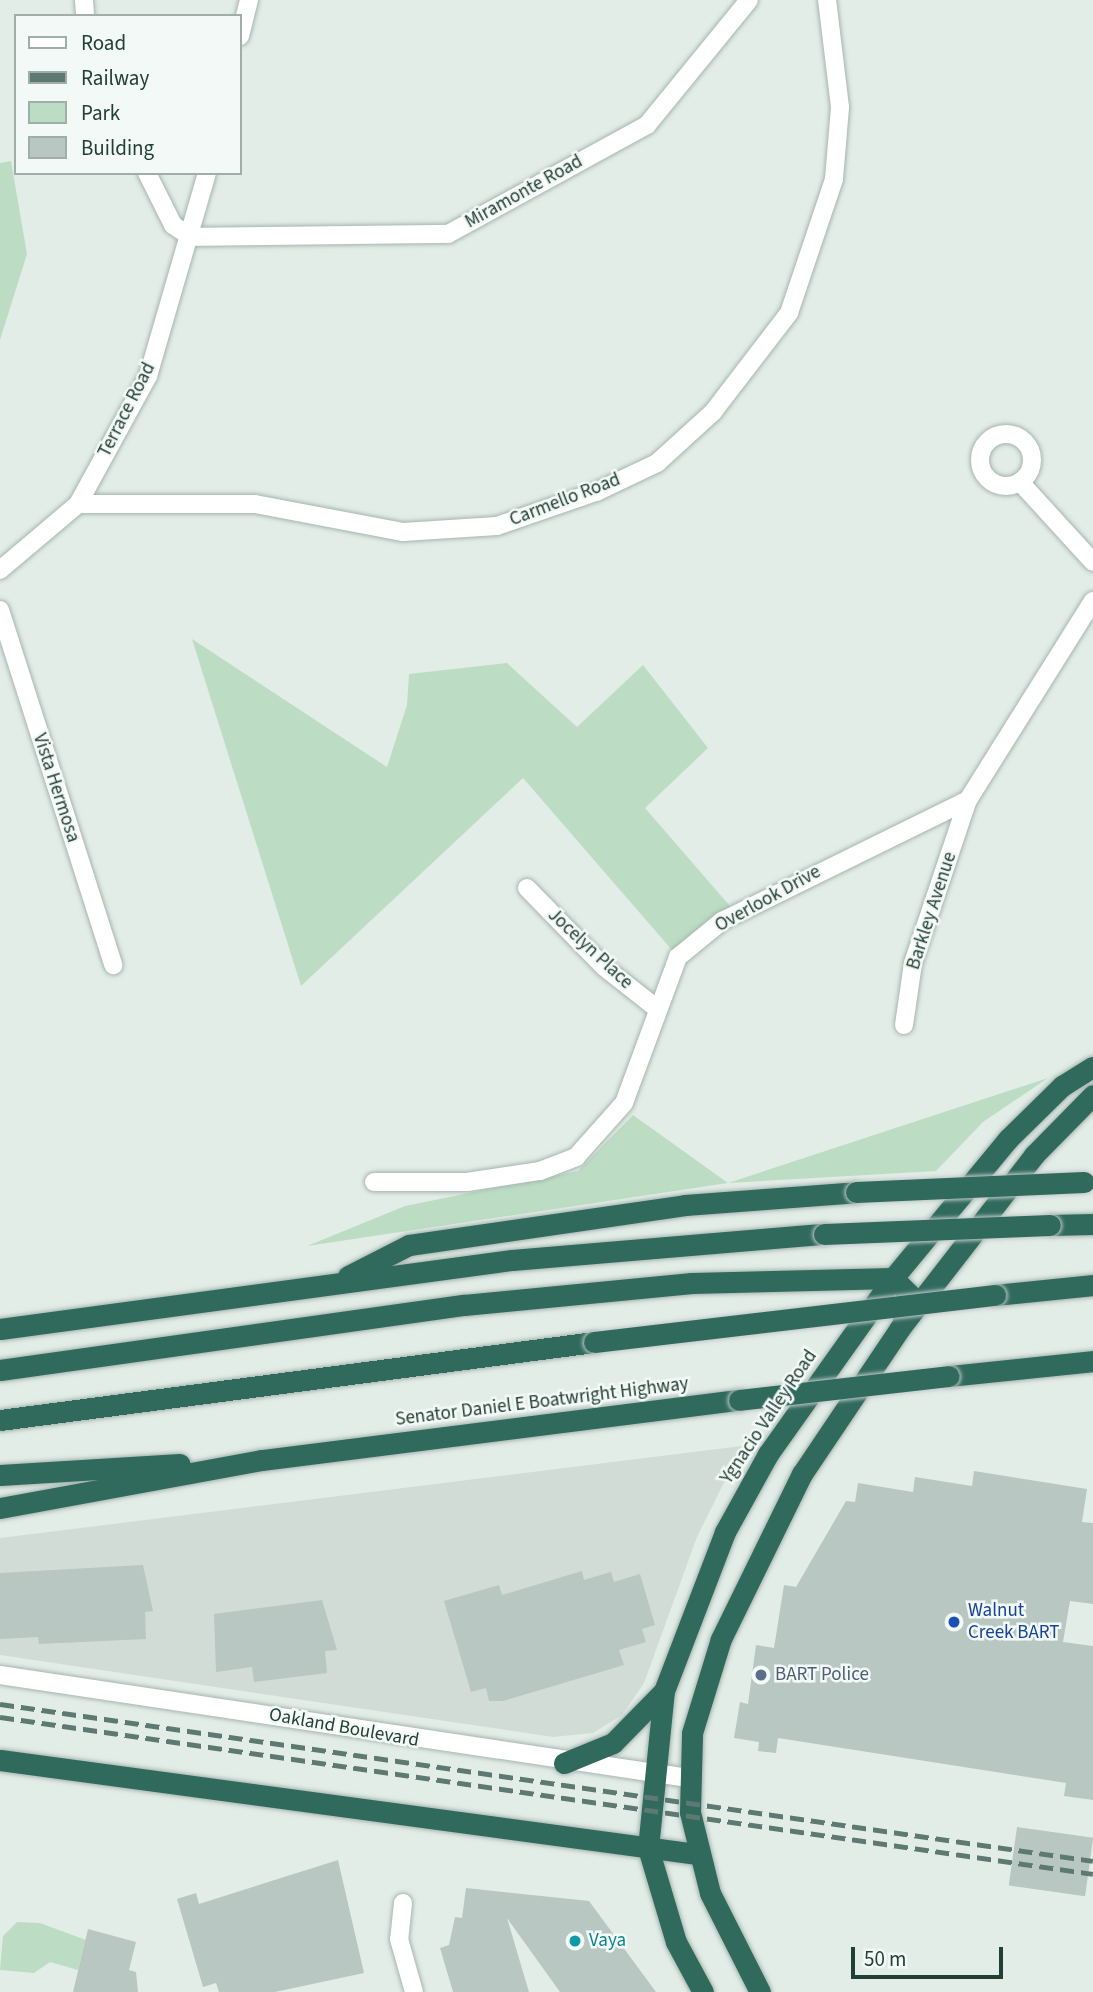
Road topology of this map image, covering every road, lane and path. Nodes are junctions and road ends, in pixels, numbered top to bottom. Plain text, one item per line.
1 (248, 0) edge
2 (749, 0) edge
3 (827, 0) edge
4 (242, 27) edge
5 (147, 175) edge
6 (206, 175) edge
7 (191, 237) junction
8 (1020, 482) dead end
9 (78, 504) junction
10 (1093, 562) edge
11 (0, 570) edge
12 (1093, 601) edge
13 (0, 610) edge
14 (968, 800) junction
15 (527, 888) dead end
16 (113, 965) dead end
17 (654, 1007) junction
18 (904, 1025) dead end
19 (1093, 1068) edge
20 (1093, 1095) edge
21 (374, 1182) dead end
22 (1089, 1182) edge
23 (1093, 1224) edge
24 (893, 1278) junction
25 (334, 1283) junction
26 (1093, 1285) edge
27 (900, 1328) junction
28 (0, 1329) edge
29 (1093, 1361) edge
30 (0, 1370) edge
31 (0, 1420) edge
32 (261, 1460) junction
33 (0, 1475) edge
34 (0, 1508) edge
35 (0, 1675) edge
36 (664, 1691) junction
37 (0, 1760) edge
38 (564, 1763) junction
39 (653, 1775) junction
40 (688, 1779) junction
41 (648, 1848) junction
42 (696, 1854) junction
43 (403, 1903) dead end
44 (414, 1992) edge
45 (704, 1992) edge
46 (760, 1992) edge

1 - 4 street
2 - 7 street, Miramonte Road
3 - 9 street, Carmello Road
5 - 7 street
6 - 7 street, Terrace Road
7 - 9 street, Terrace Road
8 - 10 street
9 - 11 street, Terrace Road
12 - 14 street
13 - 16 street, Vista Hermosa
14 - 17 street, Overlook Drive
14 - 18 street, Barkley Avenue
15 - 17 street, Jocelyn Place
17 - 21 street, Overlook Drive
19 - 24 highway, Ygnacio Valley Road
20 - 27 highway
22 - 25 highway, bridge
23 - 25 highway, bridge
24 - 27 highway
24 - 30 highway
24 - 36 highway, Ygnacio Valley Road
25 - 28 highway
26 - 31 highway, bridge
27 - 40 highway
29 - 32 highway, Senator Daniel E Boatwright Highway, bridge
32 - 33 highway
32 - 34 highway, Senator Daniel E Boatwright Highway
35 - 38 street, Oakland Boulevard
36 - 38 highway
36 - 39 highway, Ygnacio Valley Road
37 - 41 highway
38 - 39 street, Oakland Boulevard
39 - 40 street, Oakland Boulevard
39 - 41 highway, Ygnacio Valley Road
40 - 42 highway
41 - 42 highway
41 - 45 highway, Ygnacio Valley Road
42 - 46 highway
43 - 44 street

